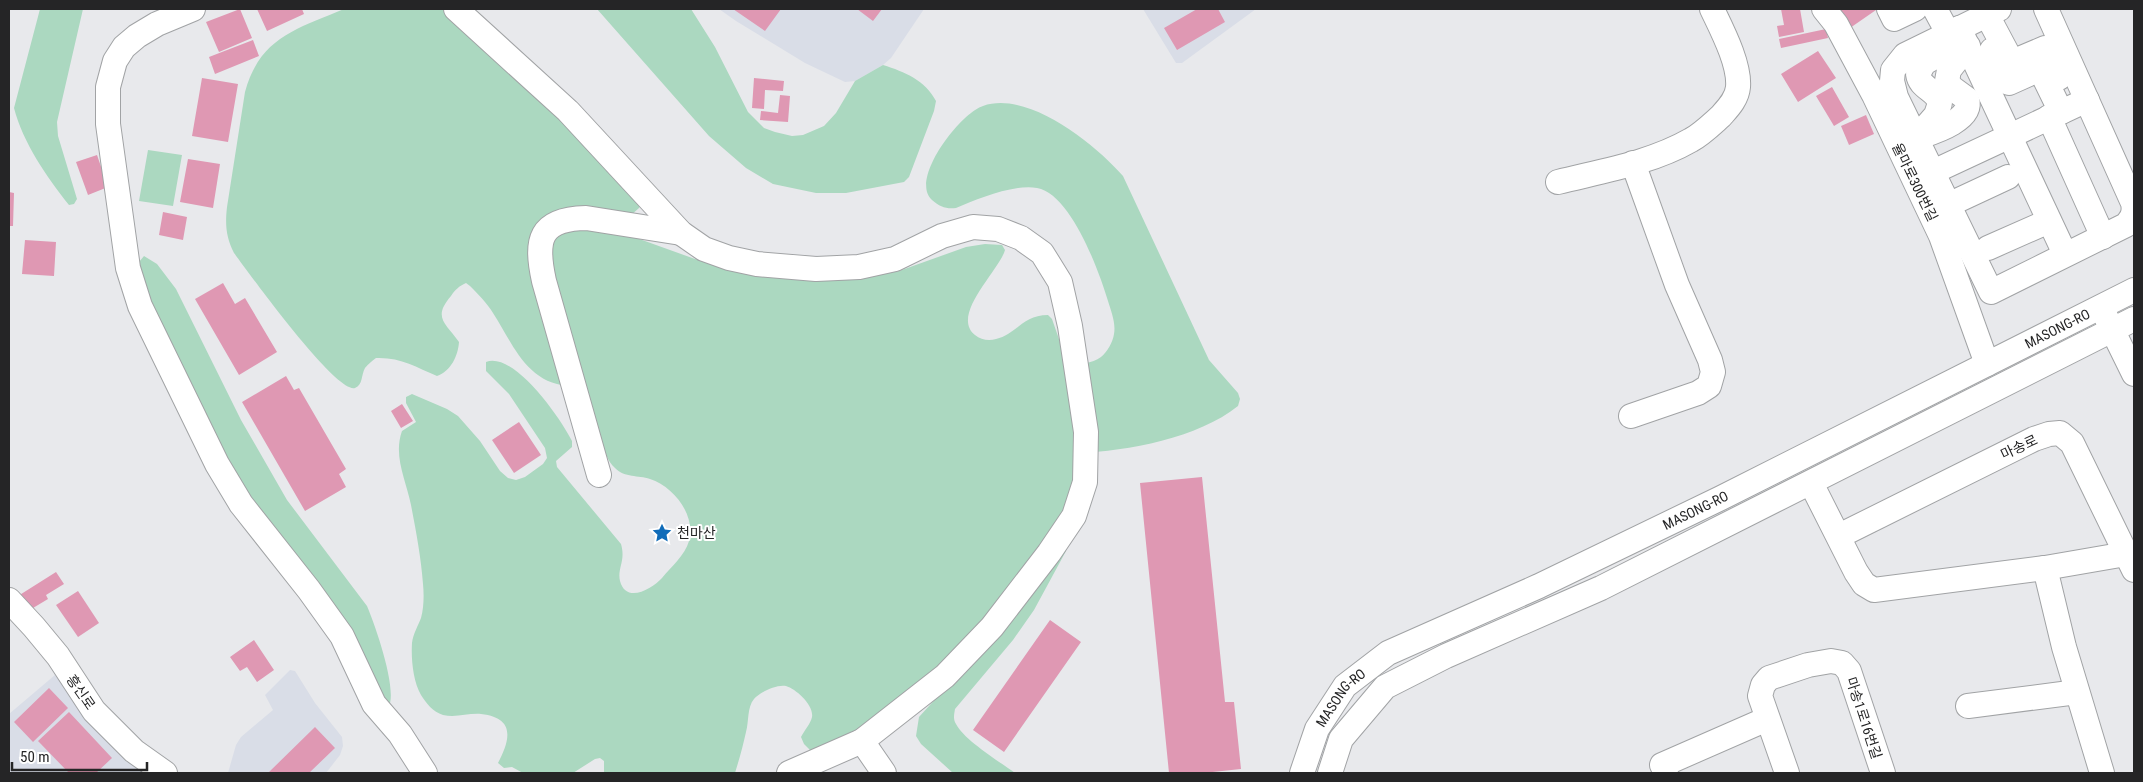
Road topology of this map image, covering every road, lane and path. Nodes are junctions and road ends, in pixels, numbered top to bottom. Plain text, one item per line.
1 (193, 9) edge
2 (456, 9) edge
3 (1712, 9) edge
4 (1824, 9) edge
5 (1889, 9) edge
6 (1915, 9) edge
7 (1935, 9) edge
8 (2046, 9) edge
9 (1972, 27) edge
10 (2067, 109) junction
11 (2010, 136) junction
12 (1916, 138) junction
13 (1633, 163) junction
14 (1932, 172) junction
15 (2020, 180) junction
16 (1558, 182) dead end
17 (1948, 205) junction
18 (1972, 211) dead end
19 (2026, 216) dead end
20 (2049, 221) junction
21 (681, 233) junction
22 (2102, 237) junction
23 (1977, 245) junction
24 (2065, 254) junction
25 (2134, 290) edge
26 (1991, 292) junction
27 (1966, 302) junction
28 (2101, 307) junction
29 (2134, 319) edge
30 (2112, 330) junction
31 (1987, 364) junction
32 (2134, 374) edge
33 (1631, 416) dead end
34 (599, 475) dead end
35 (1811, 483) junction
36 (1838, 536) junction
37 (2130, 562) edge
38 (2045, 568) junction
39 (9, 600) edge
40 (2078, 692) junction
41 (1968, 706) dead end
42 (1767, 719) junction
43 (862, 741) junction
44 (165, 773) edge
45 (425, 773) edge
46 (789, 773) edge
47 (884, 773) edge
48 (1302, 773) edge
49 (1330, 773) edge
50 (1666, 773) edge
51 (1787, 773) edge
52 (1883, 773) edge
53 (2102, 773) edge

1 - 45 street
2 - 21 street
3 - 13 street
4 - 27 street, 율마로300번길
5 - 6 street
7 - 9 street
8 - 10 street
9 - 10 street
9 - 11 street
9 - 12 street
9 - 12 street
10 - 11 street
10 - 22 street
10 - 22 street
11 - 14 street
11 - 15 street
12 - 14 street
13 - 16 street
13 - 33 street
14 - 17 street
15 - 17 street
15 - 18 street
15 - 20 street
17 - 23 street
19 - 23 street
20 - 23 street
20 - 24 street
21 - 34 street
21 - 43 street
22 - 24 street
23 - 26 street
24 - 26 street
25 - 28 street, MASONG-RO
26 - 27 street
27 - 31 street, 율마로300번길
28 - 30 street
28 - 31 street, MASONG-RO
29 - 30 street, MASONG-RO
30 - 32 street
30 - 35 street, MASONG-RO
31 - 48 street, MASONG-RO
35 - 36 street
35 - 49 street, MASONG-RO
36 - 37 street, 마송로
36 - 38 street
37 - 38 street
38 - 40 street
39 - 44 street, 흥신로
40 - 41 street
40 - 53 street
42 - 50 street
42 - 51 street, 마송1로16번길
42 - 52 street, 마송1로16번길
43 - 46 street
43 - 47 street

